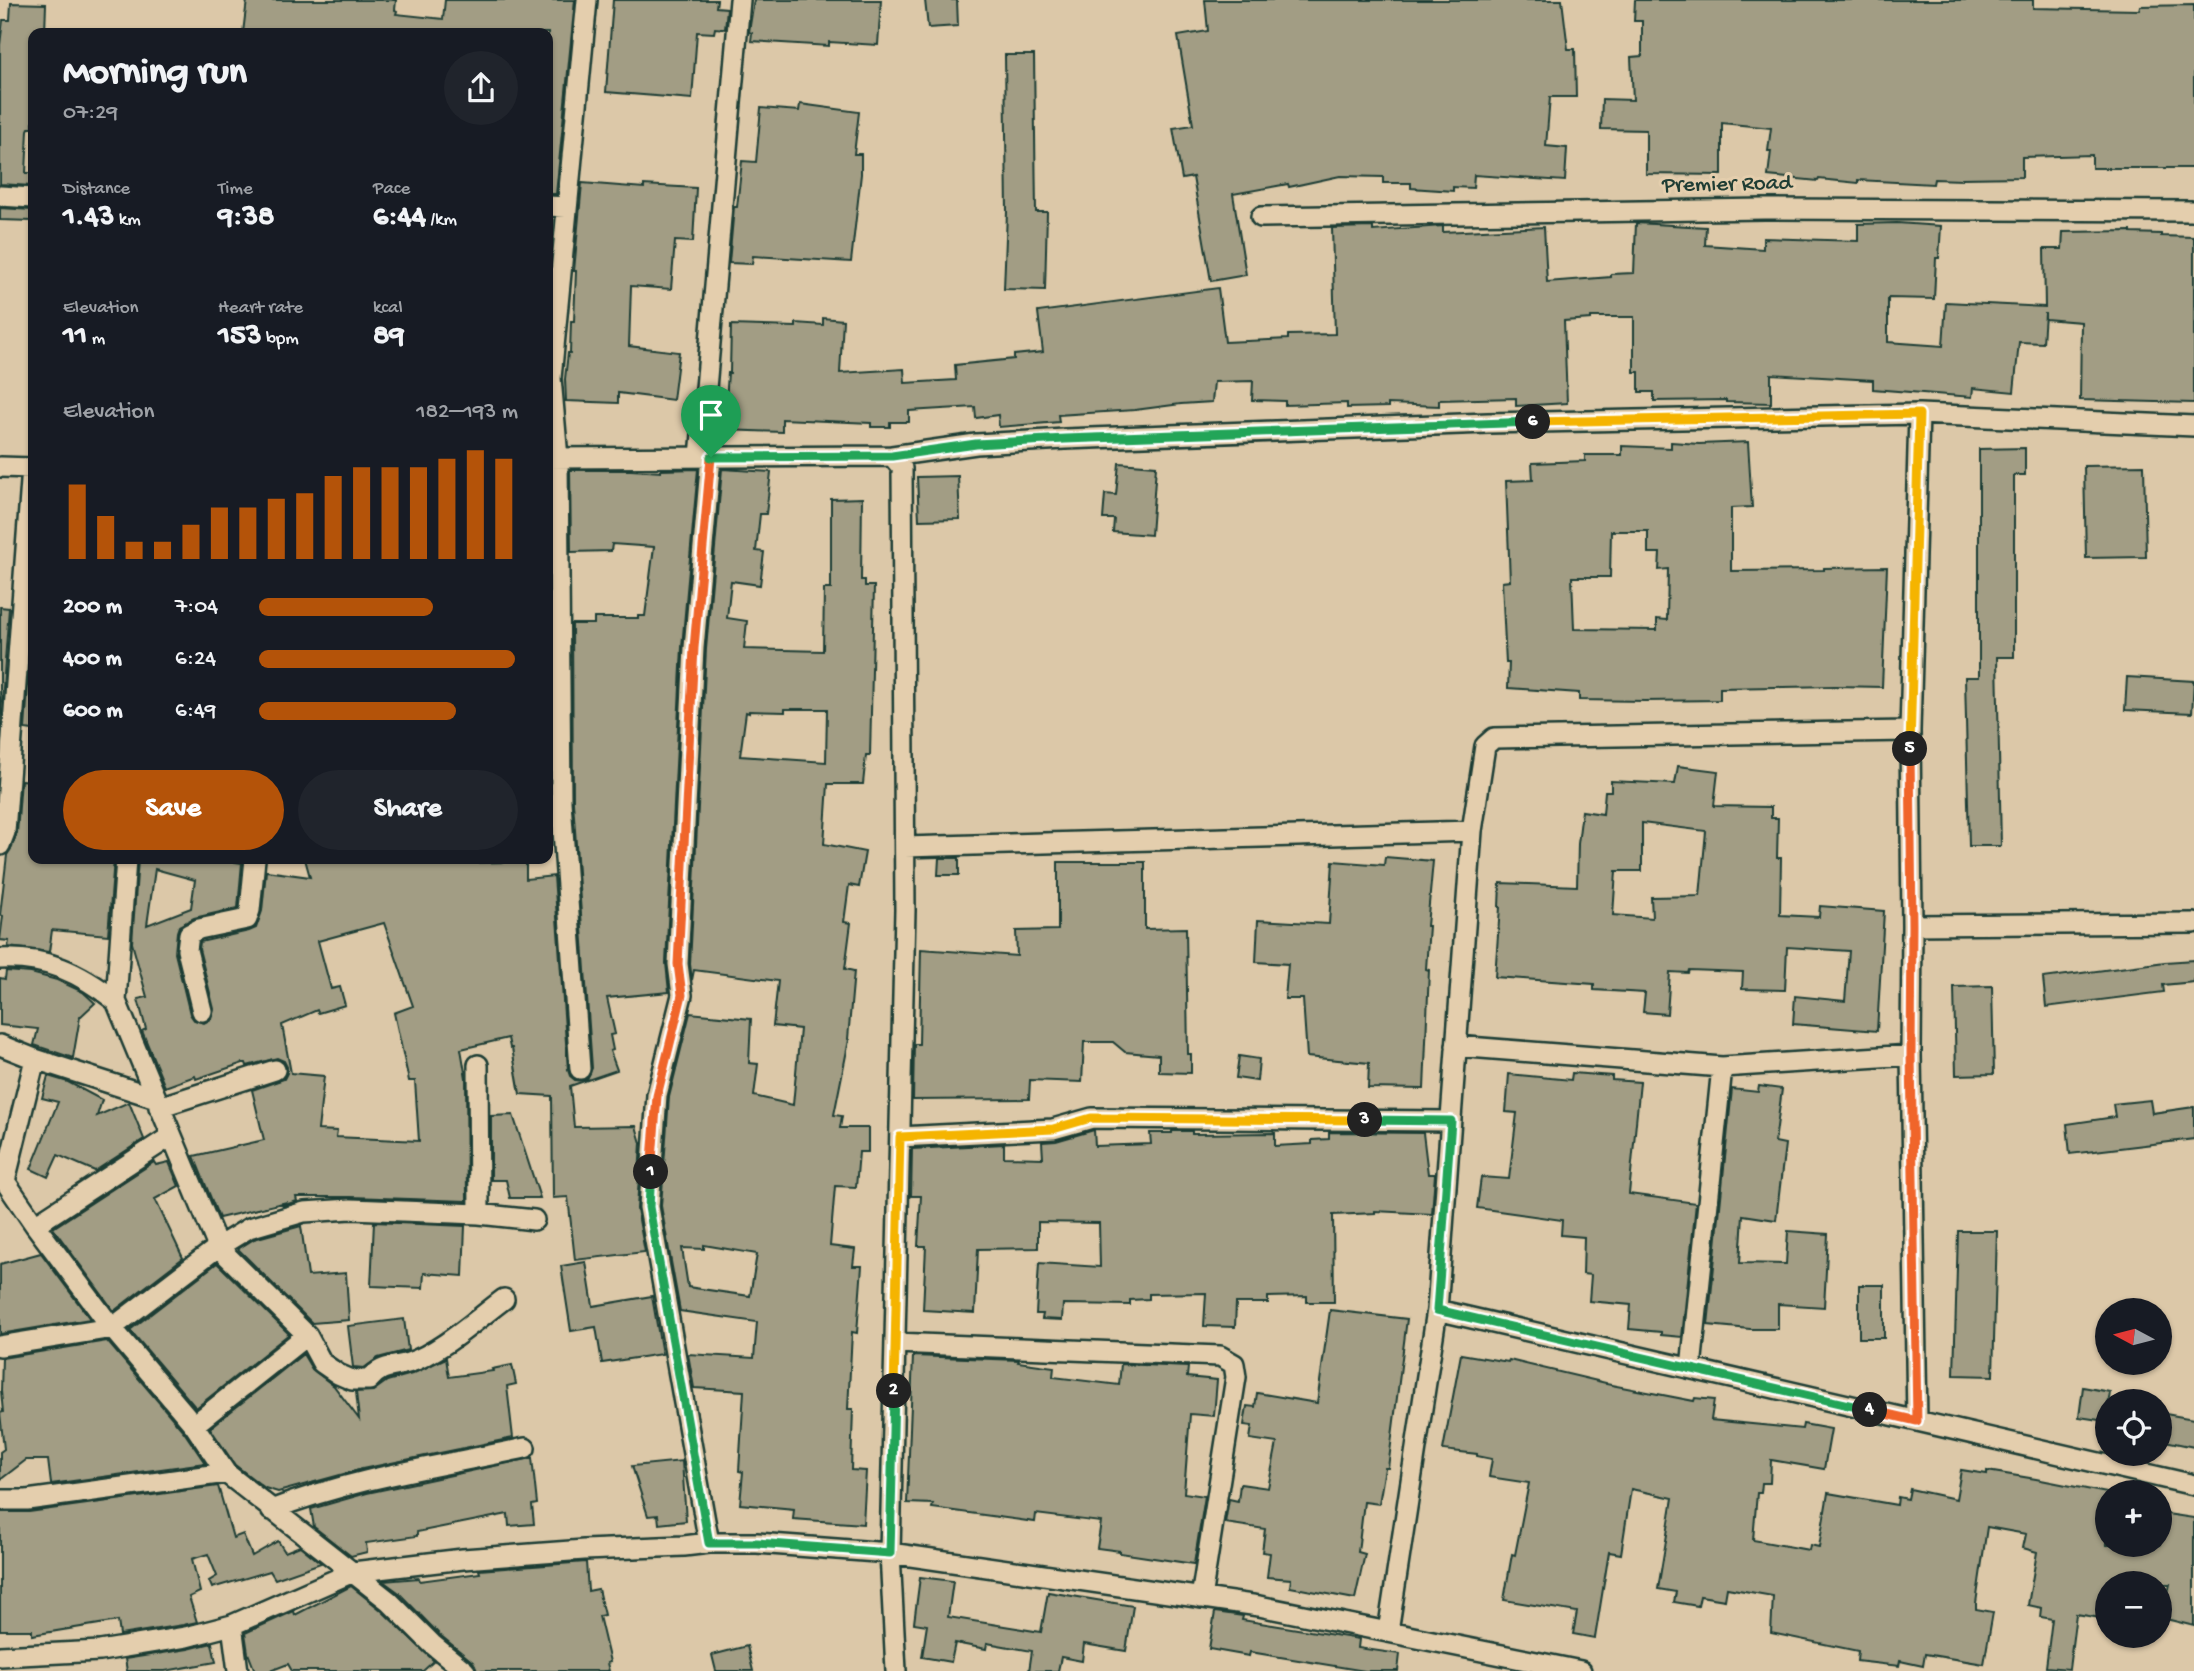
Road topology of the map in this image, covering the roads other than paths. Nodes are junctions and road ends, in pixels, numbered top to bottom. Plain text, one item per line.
1 (587, 0) edge
2 (740, 0) edge
3 (0, 196) edge
4 (28, 198) edge
5 (557, 206) edge
6 (2194, 211) edge
7 (1261, 217) dead end
8 (553, 321) edge
9 (1919, 414) junction
10 (2194, 426) edge
11 (892, 456) junction
12 (705, 457) junction
13 (553, 458) edge
14 (0, 467) edge
15 (28, 468) edge
16 (28, 533) edge
17 (1910, 731) junction
18 (1472, 831) junction
19 (0, 845) edge
20 (905, 847) junction
21 (126, 864) edge
22 (255, 864) edge
23 (2194, 923) edge
24 (1912, 925) junction
25 (0, 959) edge
26 (116, 1001) junction
27 (202, 1011) dead end
28 (0, 1045) edge
29 (1456, 1046) junction
30 (1911, 1055) junction
31 (35, 1059) junction
32 (478, 1065) dead end
33 (1722, 1067) junction
34 (580, 1069) dead end
35 (275, 1070) dead end
36 (158, 1102) junction
37 (1451, 1121) junction
38 (171, 1136) junction
39 (900, 1137) junction
40 (2, 1177) edge
41 (479, 1214) junction
42 (534, 1220) dead end
43 (35, 1225) junction
44 (218, 1247) junction
45 (504, 1299) dead end
46 (1437, 1310) junction
47 (112, 1328) junction
48 (307, 1335) junction
49 (895, 1343) junction
50 (0, 1346) edge
51 (1691, 1368) junction
52 (1917, 1421) junction
53 (194, 1425) junction
54 (525, 1448) dead end
55 (226, 1474) junction
56 (2194, 1485) edge
57 (0, 1500) edge
58 (271, 1510) junction
59 (709, 1543) junction
60 (890, 1553) junction
61 (353, 1572) junction
62 (1201, 1598) junction
63 (232, 1625) junction
64 (1388, 1632) junction
65 (0, 1656) edge
66 (238, 1671) edge
67 (466, 1671) edge
68 (896, 1671) edge
69 (1581, 1671) edge

1 - 5 street
2 - 12 street
3 - 4 street
5 - 8 street
6 - 7 street, Premier Road
9 - 10 street
9 - 11 street
9 - 17 street
11 - 12 street
11 - 20 street
12 - 13 street
12 - 59 street
13 - 34 street
14 - 15 street
16 - 19 street
17 - 18 street
17 - 24 street
18 - 20 street
18 - 29 street
20 - 39 street
21 - 26 street
22 - 27 street
23 - 24 street
24 - 30 street
25 - 26 street
26 - 36 street
28 - 31 street
29 - 33 street
29 - 37 street
30 - 33 street
30 - 52 street
31 - 36 street
31 - 40 street
32 - 41 street
33 - 51 street
35 - 36 street
36 - 38 street
37 - 39 street
37 - 46 street
38 - 43 street
38 - 44 street
39 - 49 street
40 - 43 street
41 - 42 street
41 - 44 street
43 - 47 street
44 - 47 street
44 - 48 street
45 - 48 street
46 - 51 street
46 - 64 street
47 - 50 street
47 - 53 street
48 - 53 street
49 - 60 street
49 - 62 street
51 - 52 street
52 - 56 street
53 - 55 street
54 - 58 street
55 - 57 street
55 - 58 street
58 - 61 street
59 - 60 street
59 - 61 street
60 - 62 street
60 - 68 street
61 - 63 street
61 - 67 street
62 - 64 street
63 - 65 street
63 - 66 street
64 - 69 street

